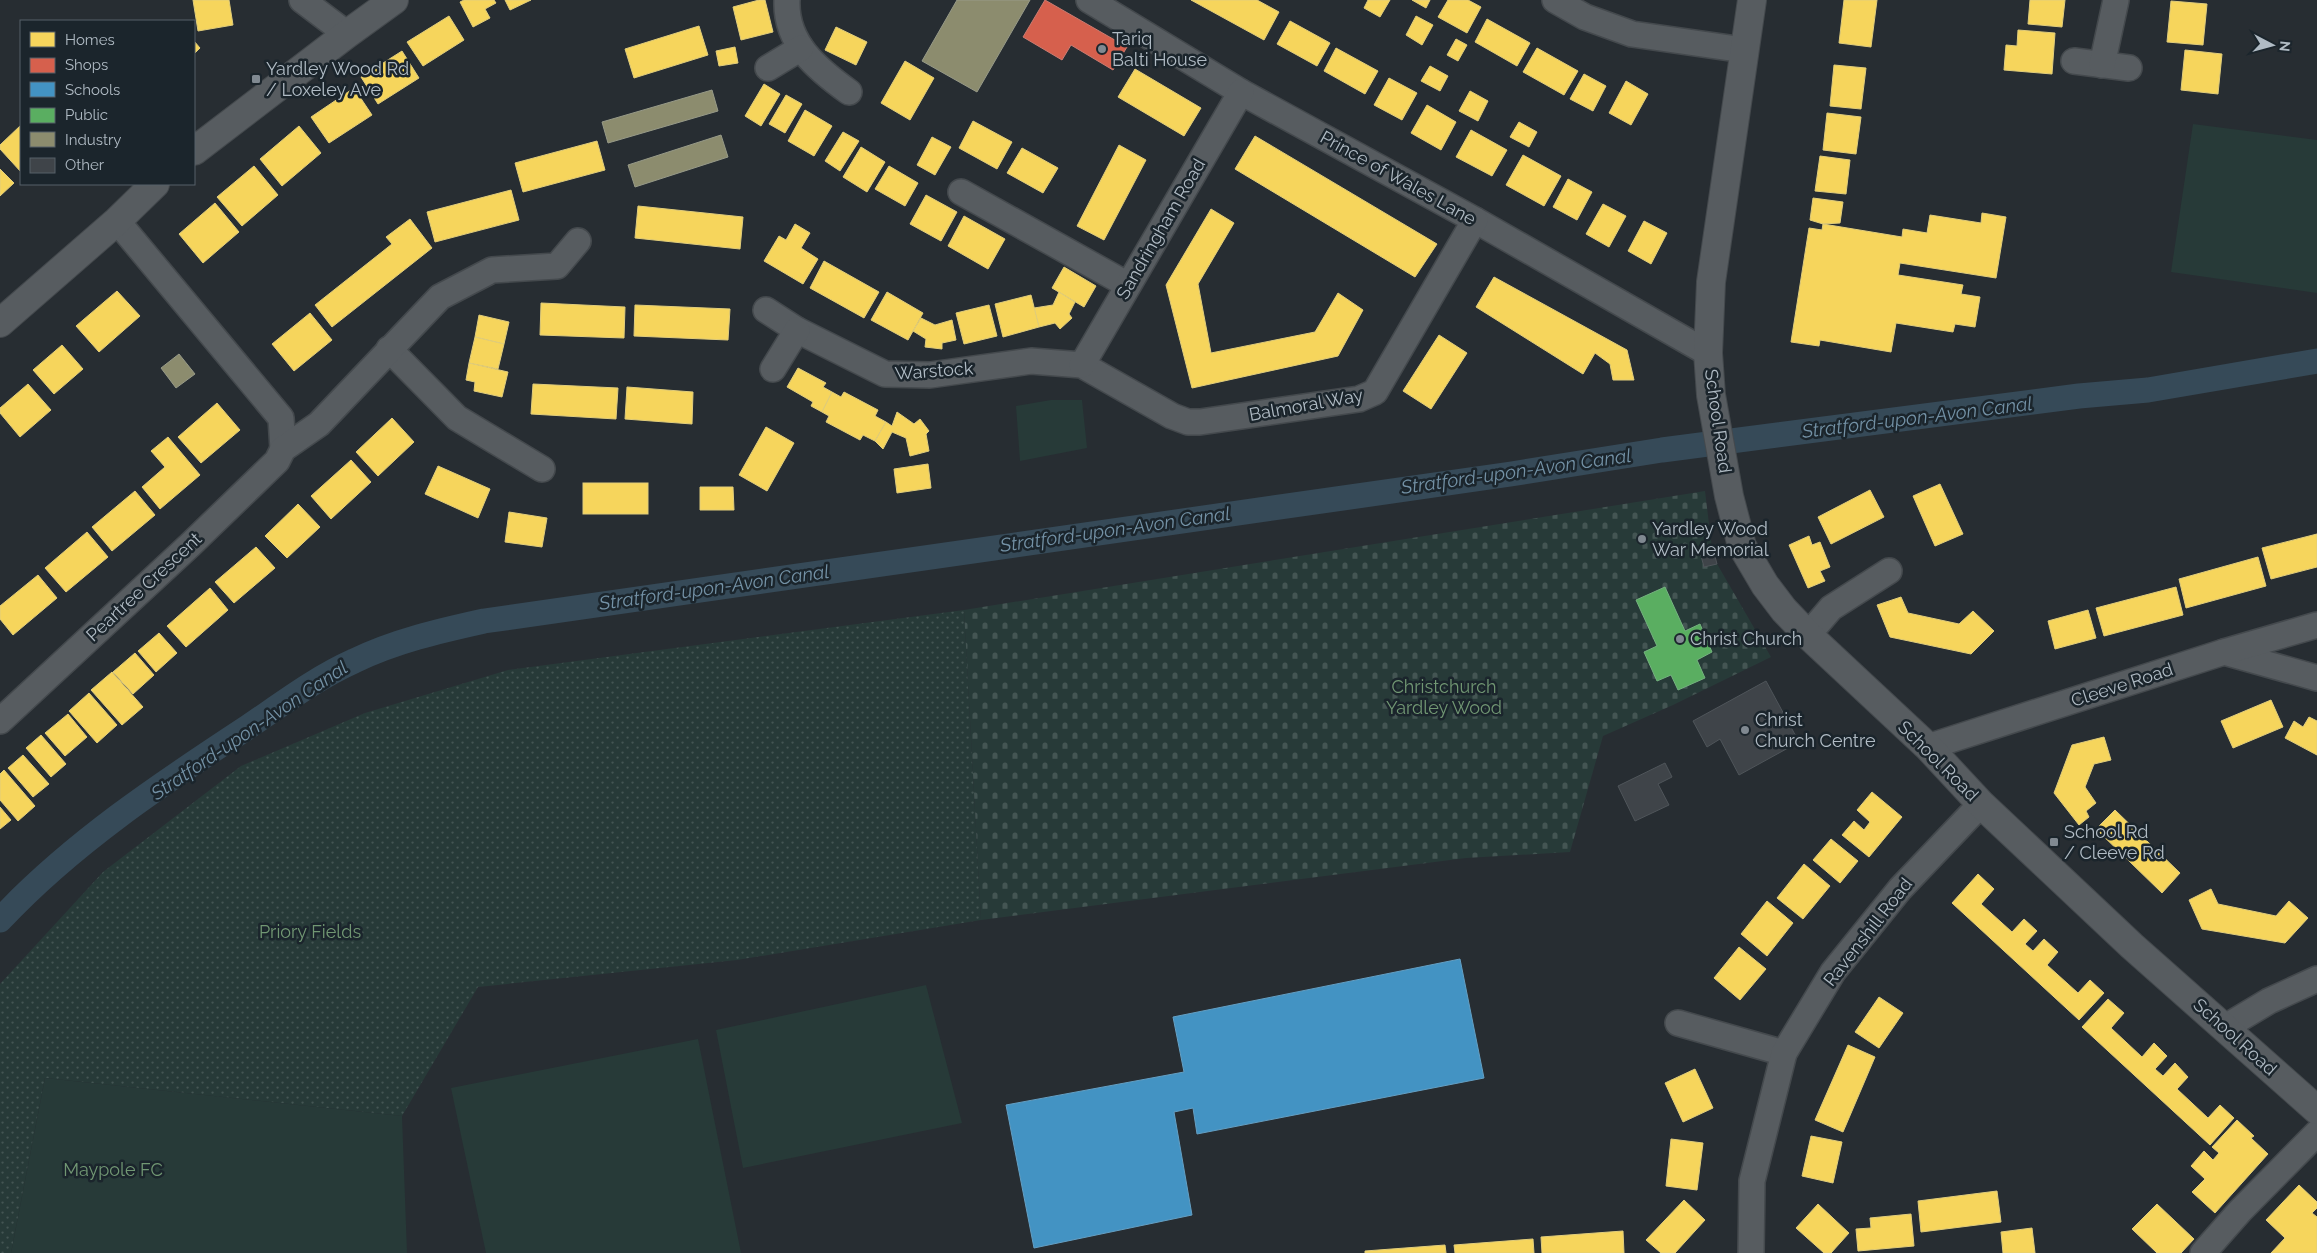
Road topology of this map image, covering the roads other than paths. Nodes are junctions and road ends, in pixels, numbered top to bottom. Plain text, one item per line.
1 (302, 0) edge
2 (394, 0) edge
3 (787, 0) edge
4 (1089, 0) edge
5 (1555, 0) edge
6 (1752, 0) edge
7 (2116, 0) edge
8 (346, 34) junction
9 (801, 48) junction
10 (1744, 50) junction
11 (2074, 61) dead end
12 (2102, 65) junction
13 (768, 68) dead end
14 (2129, 68) dead end
15 (849, 92) dead end
16 (1241, 92) junction
17 (195, 150) edge
18 (153, 185) edge
19 (961, 192) dead end
20 (1475, 220) junction
21 (117, 221) junction
22 (578, 241) dead end
23 (1128, 285) junction
24 (766, 310) dead end
25 (0, 323) edge
26 (797, 330) junction
27 (389, 349) junction
28 (1708, 353) junction
29 (1082, 365) junction
30 (773, 369) dead end
31 (283, 449) junction
32 (542, 469) dead end
33 (1889, 571) dead end
34 (2317, 625) edge
35 (1808, 635) junction
36 (2224, 652) junction
37 (2317, 678) edge
38 (0, 721) edge
39 (1928, 747) junction
40 (1981, 804) junction
41 (2317, 979) edge
42 (1678, 1024) dead end
43 (2224, 1028) junction
44 (1784, 1053) junction
45 (2317, 1110) edge
46 (2317, 1133) edge
47 (1751, 1253) edge
48 (2203, 1253) edge

1 - 8 street
2 - 8 street
3 - 9 street
4 - 16 street, Prince of Wales Lane
5 - 10 street
6 - 10 street, School Road
7 - 12 street
8 - 17 street
9 - 13 street
9 - 15 street
10 - 28 street, School Road
11 - 12 street
12 - 14 street
16 - 20 street, Prince of Wales Lane
16 - 23 street, Sandringham Road
18 - 21 street
19 - 23 street
20 - 28 street, Prince of Wales Lane
20 - 29 street, Balmoral Way
21 - 25 street
21 - 31 street
22 - 27 street, Peartree Crescent
23 - 29 street, Sandringham Road
24 - 26 street, Warstock
26 - 29 street, Warstock
26 - 30 street
27 - 31 street, Peartree Crescent
27 - 32 street
28 - 35 street, School Road
31 - 38 street, Peartree Crescent
33 - 35 street
34 - 36 street, Cleeve Road
35 - 39 street, School Road
36 - 37 street
36 - 39 street, Cleeve Road
39 - 40 street, School Road
40 - 43 street, School Road
40 - 44 street, Ravenshill Road
41 - 43 street
42 - 44 street
43 - 45 street, School Road
44 - 47 street, Ravenshill Road
46 - 48 street

